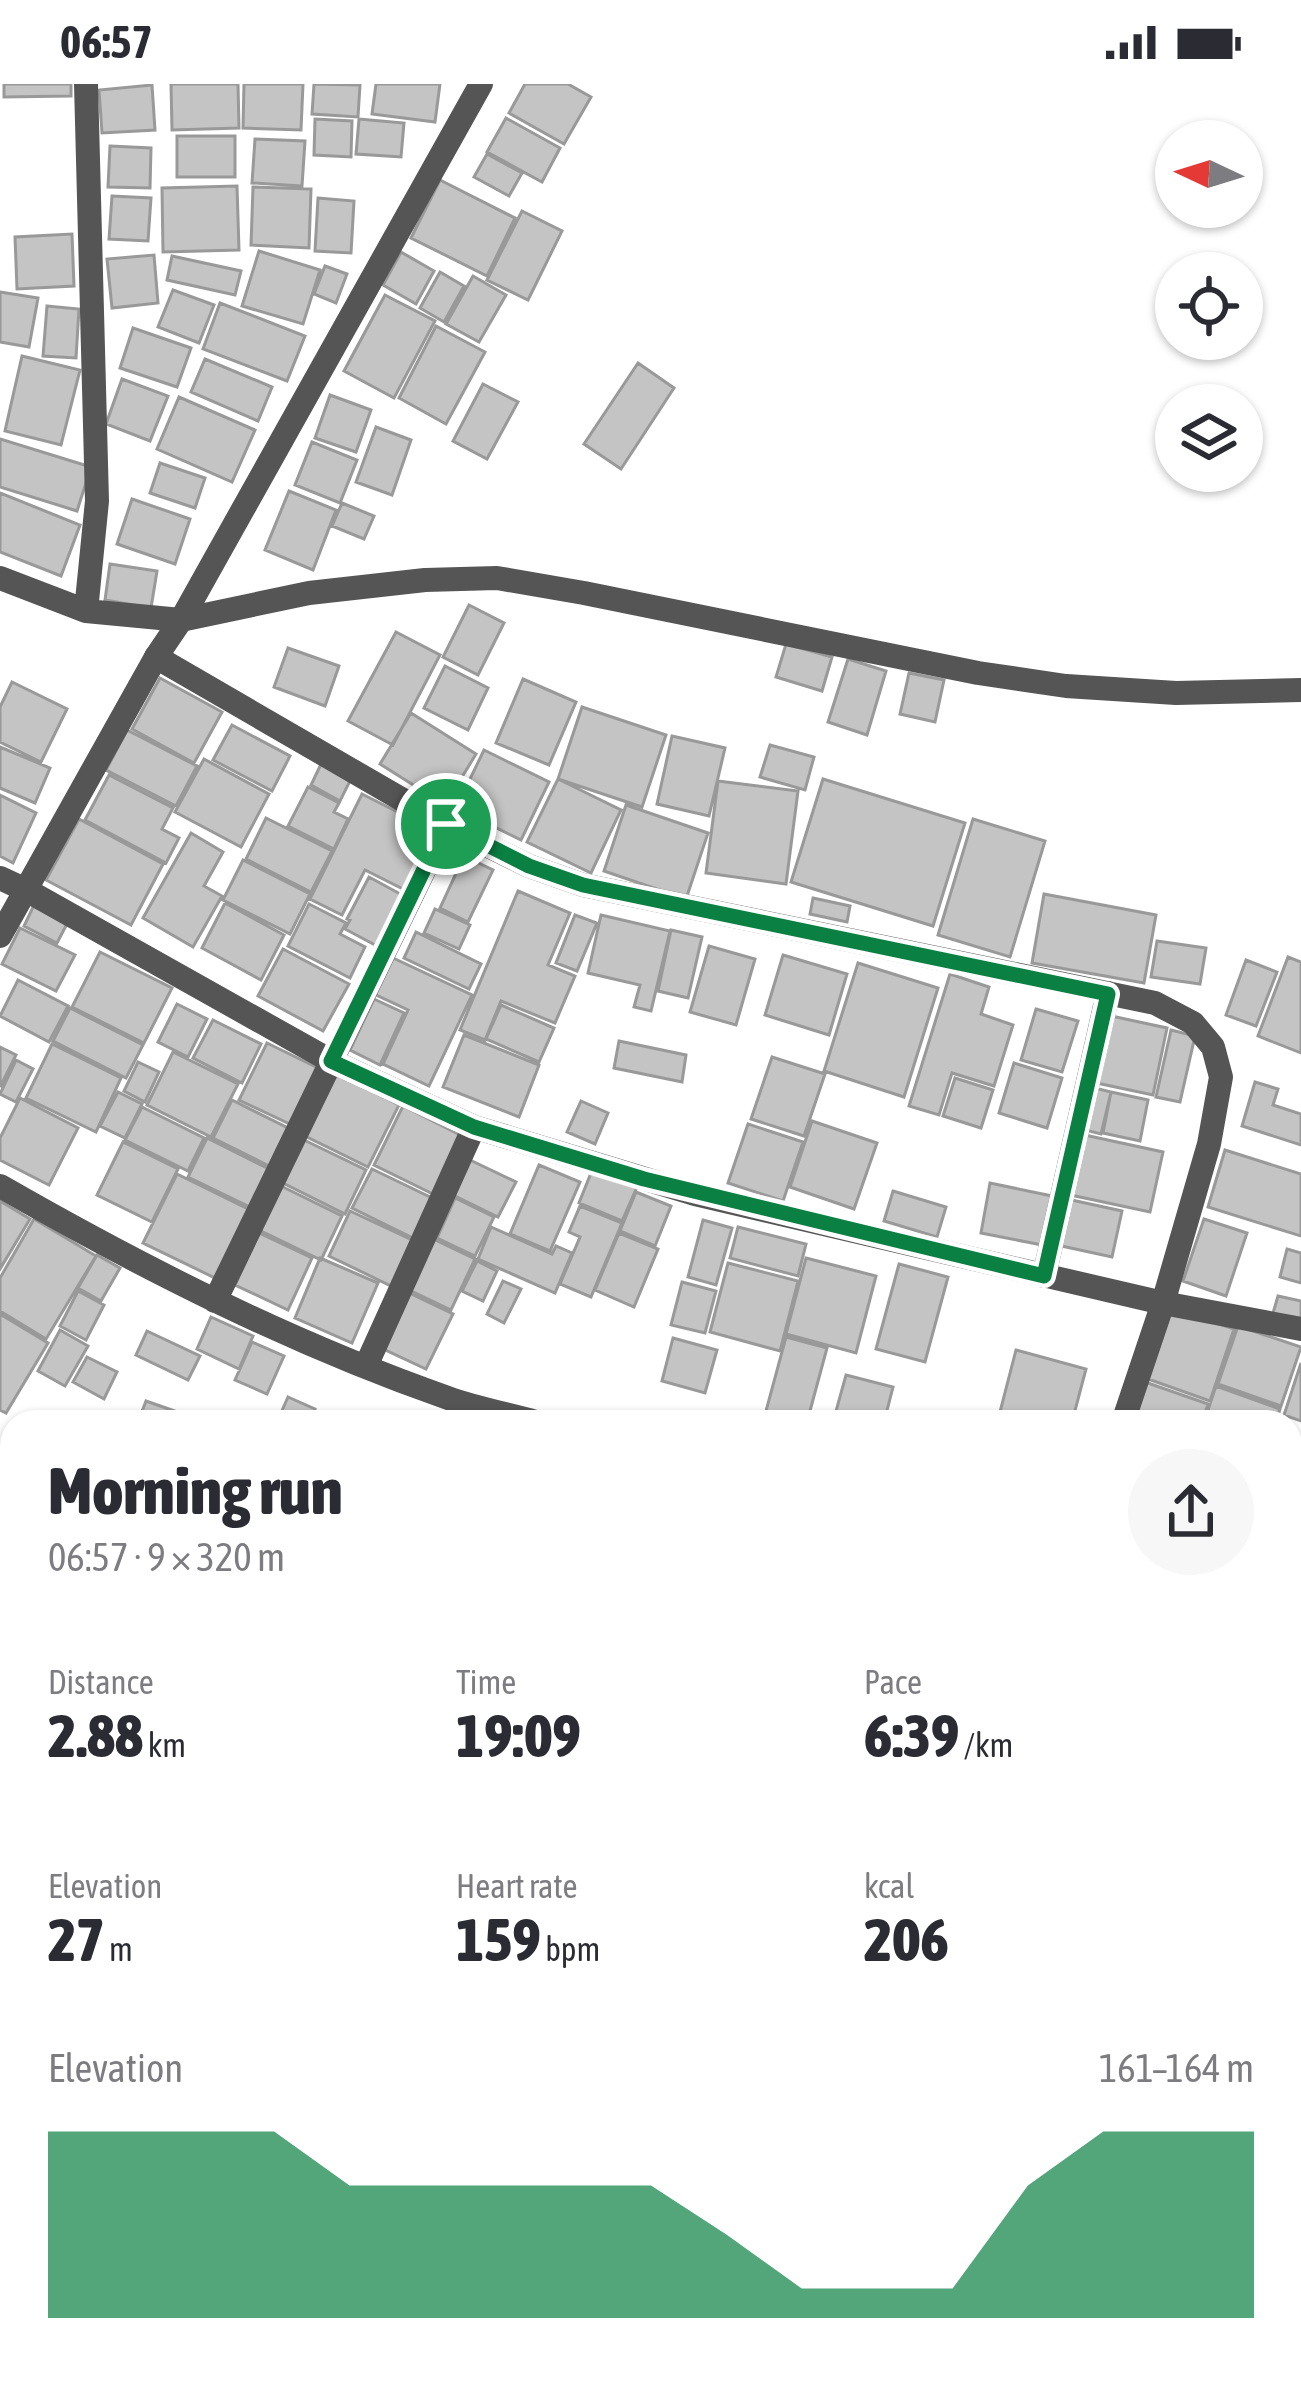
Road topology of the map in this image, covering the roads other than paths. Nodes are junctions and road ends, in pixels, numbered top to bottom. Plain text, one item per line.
1 (86, 84) edge
2 (481, 84) edge
3 (0, 578) edge
4 (86, 611) junction
5 (181, 620) junction
6 (156, 657) junction
7 (1301, 690) edge
8 (446, 824) junction
9 (0, 878) edge
10 (28, 891) junction
11 (0, 936) edge
12 (1108, 994) junction
13 (331, 1061) junction
14 (474, 1127) junction
15 (0, 1186) edge
16 (1044, 1276) junction
17 (215, 1300) junction
18 (1163, 1303) junction
19 (1301, 1329) edge
20 (366, 1366) junction
21 (492, 1410) edge
22 (1127, 1410) edge

1 - 4 street
2 - 5 street
3 - 4 street
4 - 5 street
5 - 6 street
5 - 7 street
6 - 8 street
6 - 10 street
8 - 12 street
8 - 13 street
9 - 10 street
10 - 11 street
10 - 13 street
12 - 16 street
12 - 18 street
13 - 14 street
13 - 17 street
14 - 16 street
14 - 20 street
15 - 17 street
16 - 18 street
17 - 20 street
18 - 19 street
18 - 22 street
20 - 21 street

